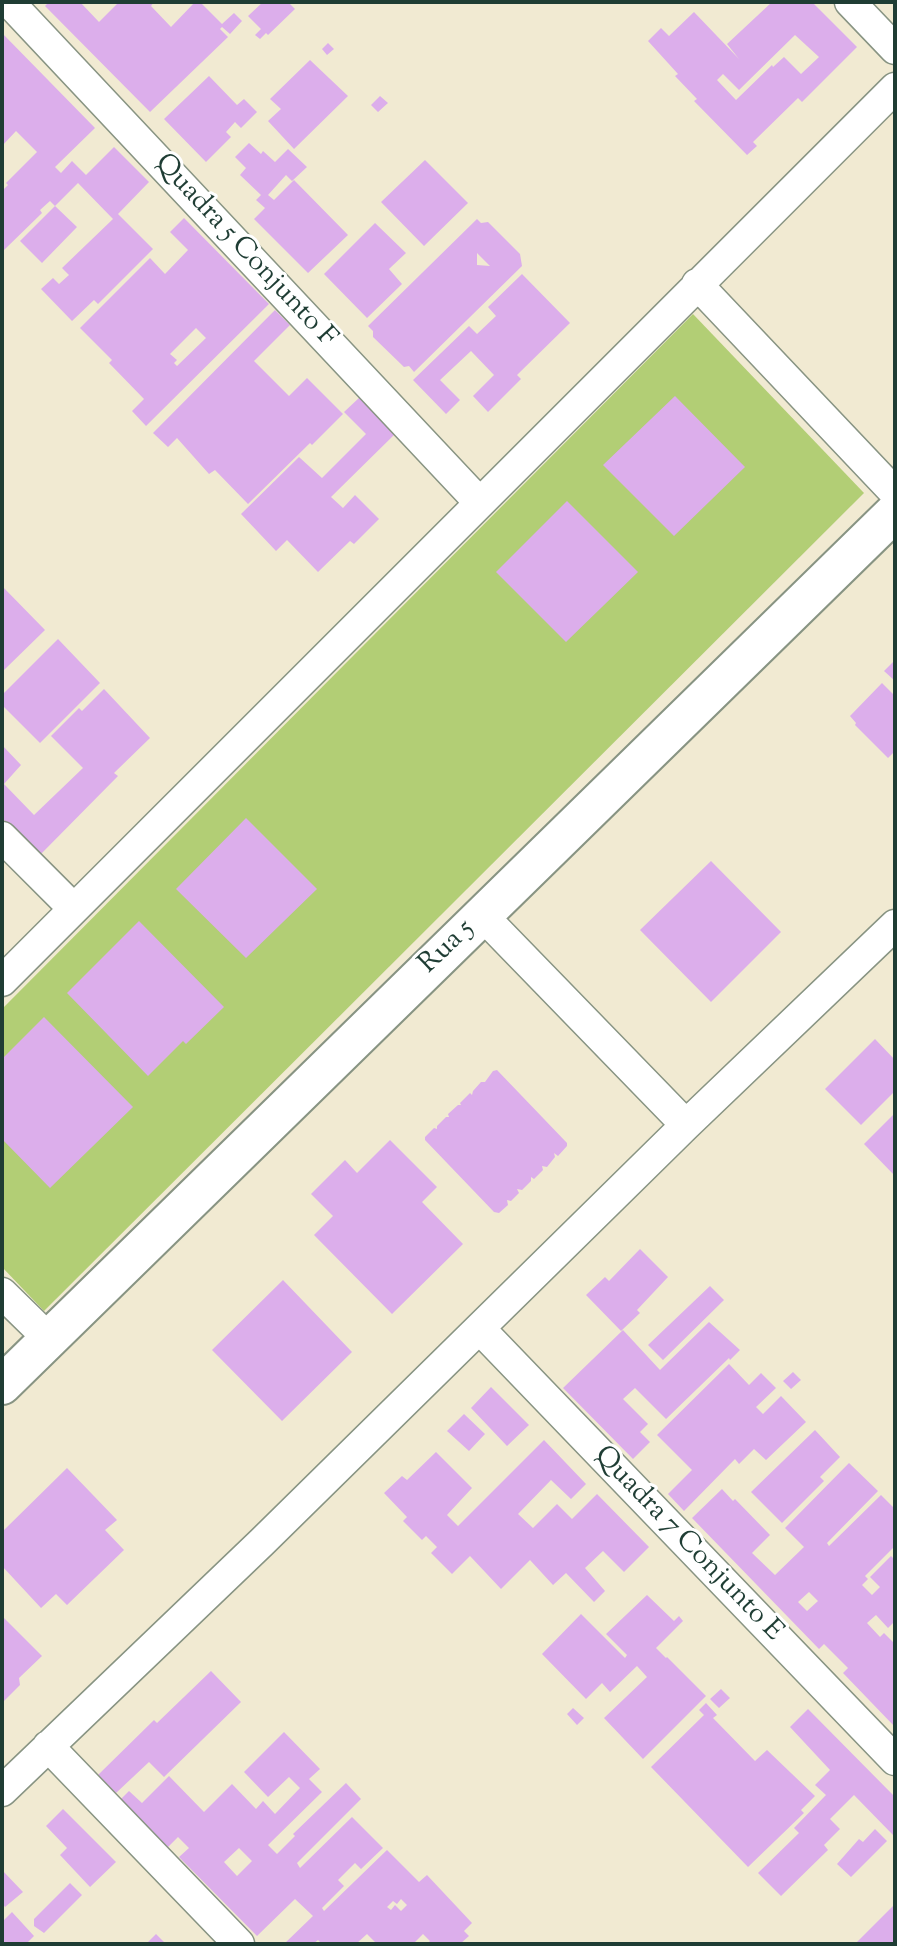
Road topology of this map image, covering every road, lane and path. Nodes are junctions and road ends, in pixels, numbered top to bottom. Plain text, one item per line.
1 (850, 2) edge
2 (12, 3) edge
3 (895, 49) edge
4 (895, 88) edge
5 (697, 284) junction
6 (895, 493) edge
7 (480, 502) junction
8 (895, 512) edge
9 (2, 837) edge
10 (74, 909) junction
11 (482, 915) junction
12 (895, 925) edge
13 (2, 981) edge
14 (686, 1125) junction
15 (2, 1293) edge
16 (480, 1329) junction
17 (49, 1339) junction
18 (2, 1385) edge
19 (48, 1746) junction
20 (895, 1760) edge
21 (2, 1791) edge
22 (239, 1944) edge

1 - 3 street
2 - 7 street, Quadra 5 Conjunto F
4 - 5 street
5 - 6 street
5 - 7 street
7 - 10 street
8 - 11 street, Rua 5
9 - 10 street
10 - 13 street
11 - 14 street
11 - 17 street, Rua 5
12 - 14 street
14 - 16 street
15 - 17 street
16 - 19 street
16 - 20 street, Quadra 7 Conjunto E
17 - 18 street, Rua 5
19 - 21 street
19 - 22 street

